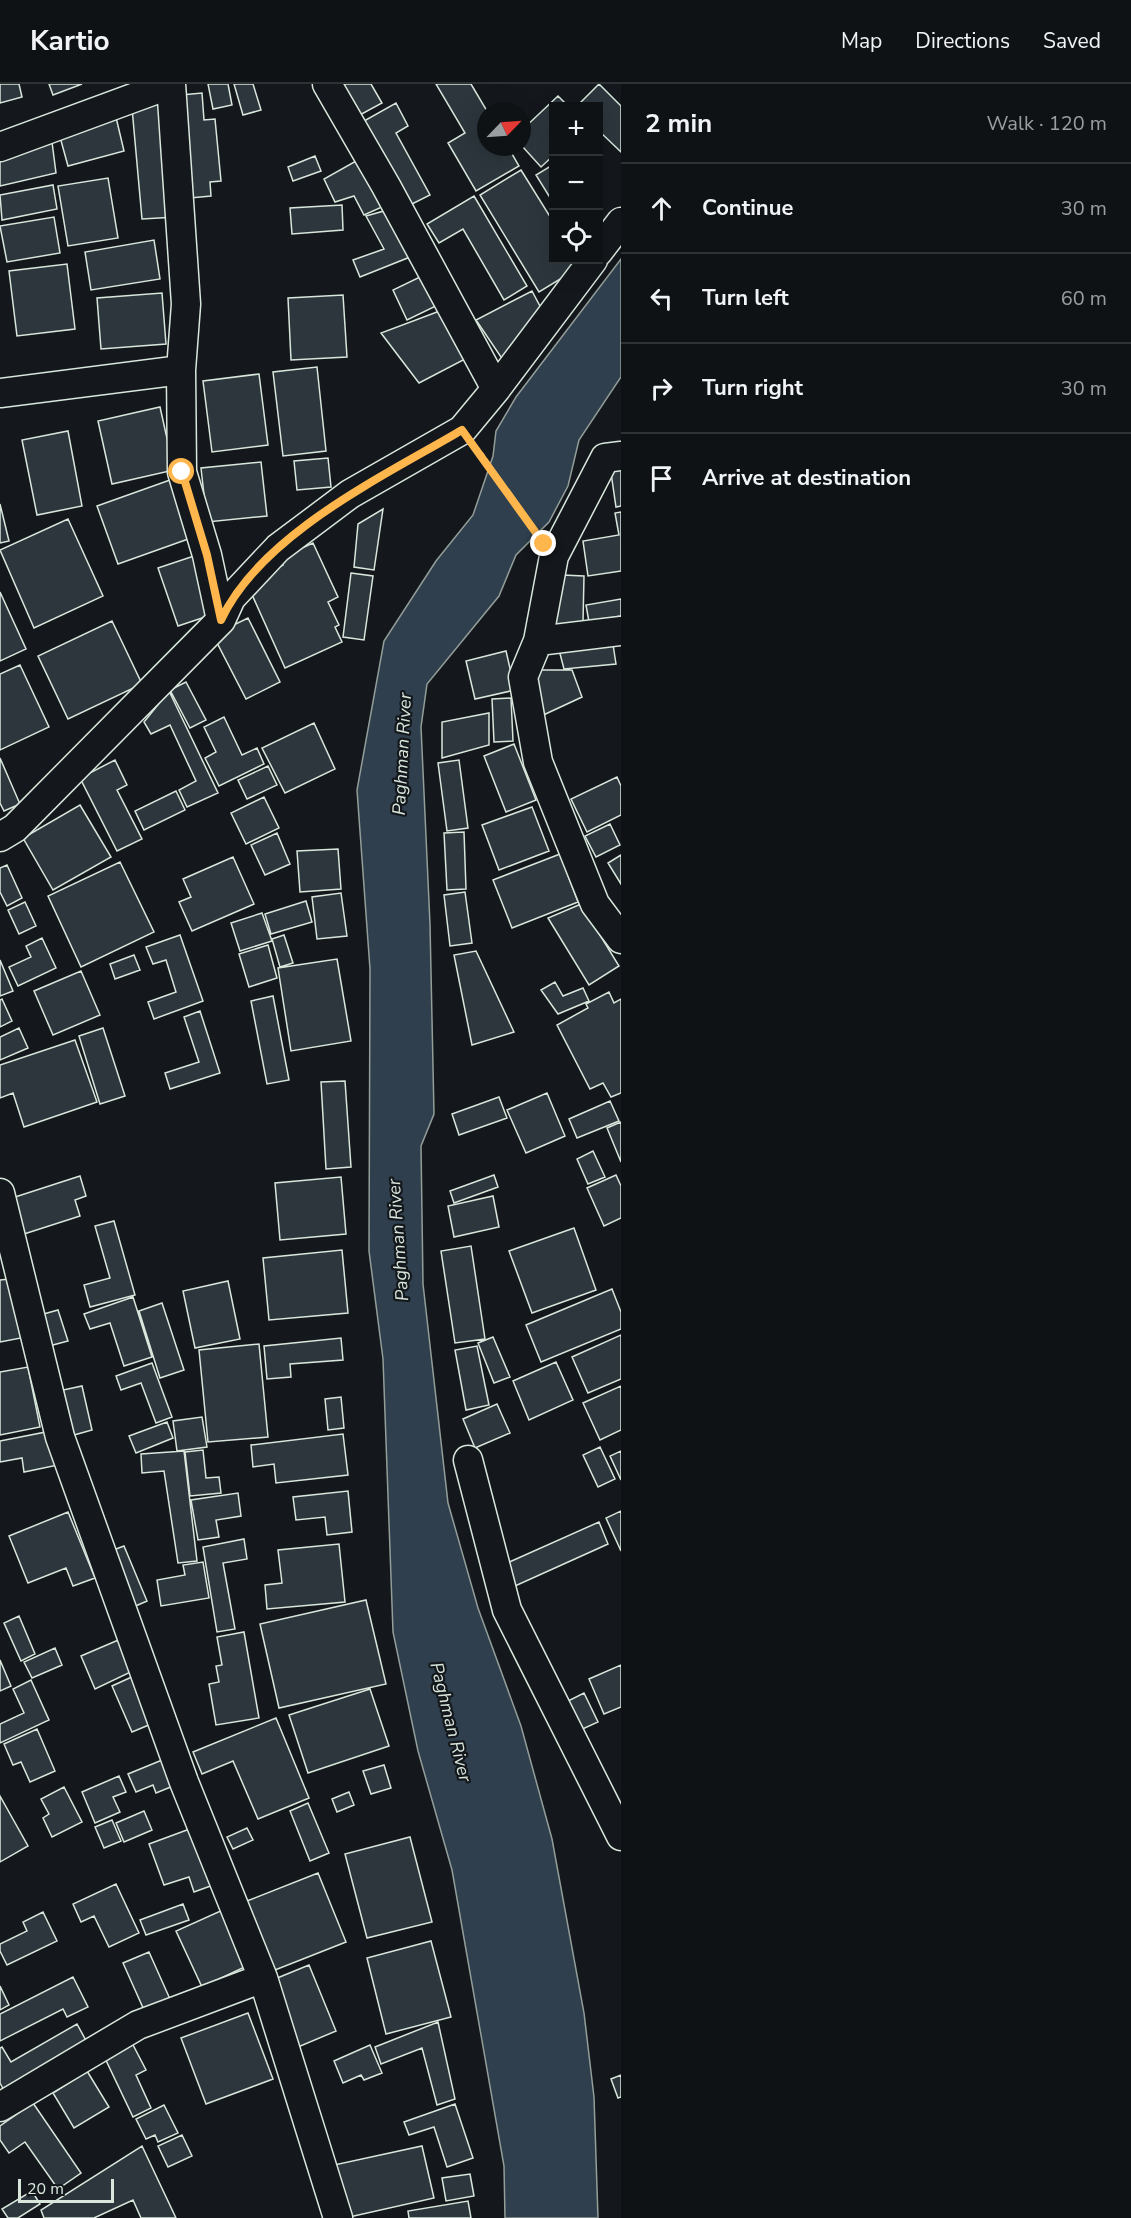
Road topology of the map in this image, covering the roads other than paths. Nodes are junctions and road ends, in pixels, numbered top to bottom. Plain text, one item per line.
1 (171, 84) edge
2 (327, 84) edge
3 (0, 147) edge
4 (621, 222) edge
5 (603, 245) edge
6 (590, 264) edge
7 (181, 370) junction
8 (496, 389) junction
9 (0, 393) edge
10 (621, 456) edge
11 (221, 620) junction
12 (621, 631) edge
13 (538, 641) junction
14 (0, 837) edge
15 (621, 939) edge
16 (0, 1193) edge
17 (468, 1460) dead end
18 (621, 1836) edge
19 (263, 1978) junction
20 (0, 2107) edge
21 (338, 2218) edge

1 - 3 street
1 - 7 street
2 - 8 street
4 - 5 street
6 - 8 street
7 - 9 street
7 - 11 street
8 - 11 street
10 - 13 street
11 - 14 street
12 - 13 street
13 - 15 street
16 - 19 street
17 - 18 street
19 - 20 street
19 - 21 street

